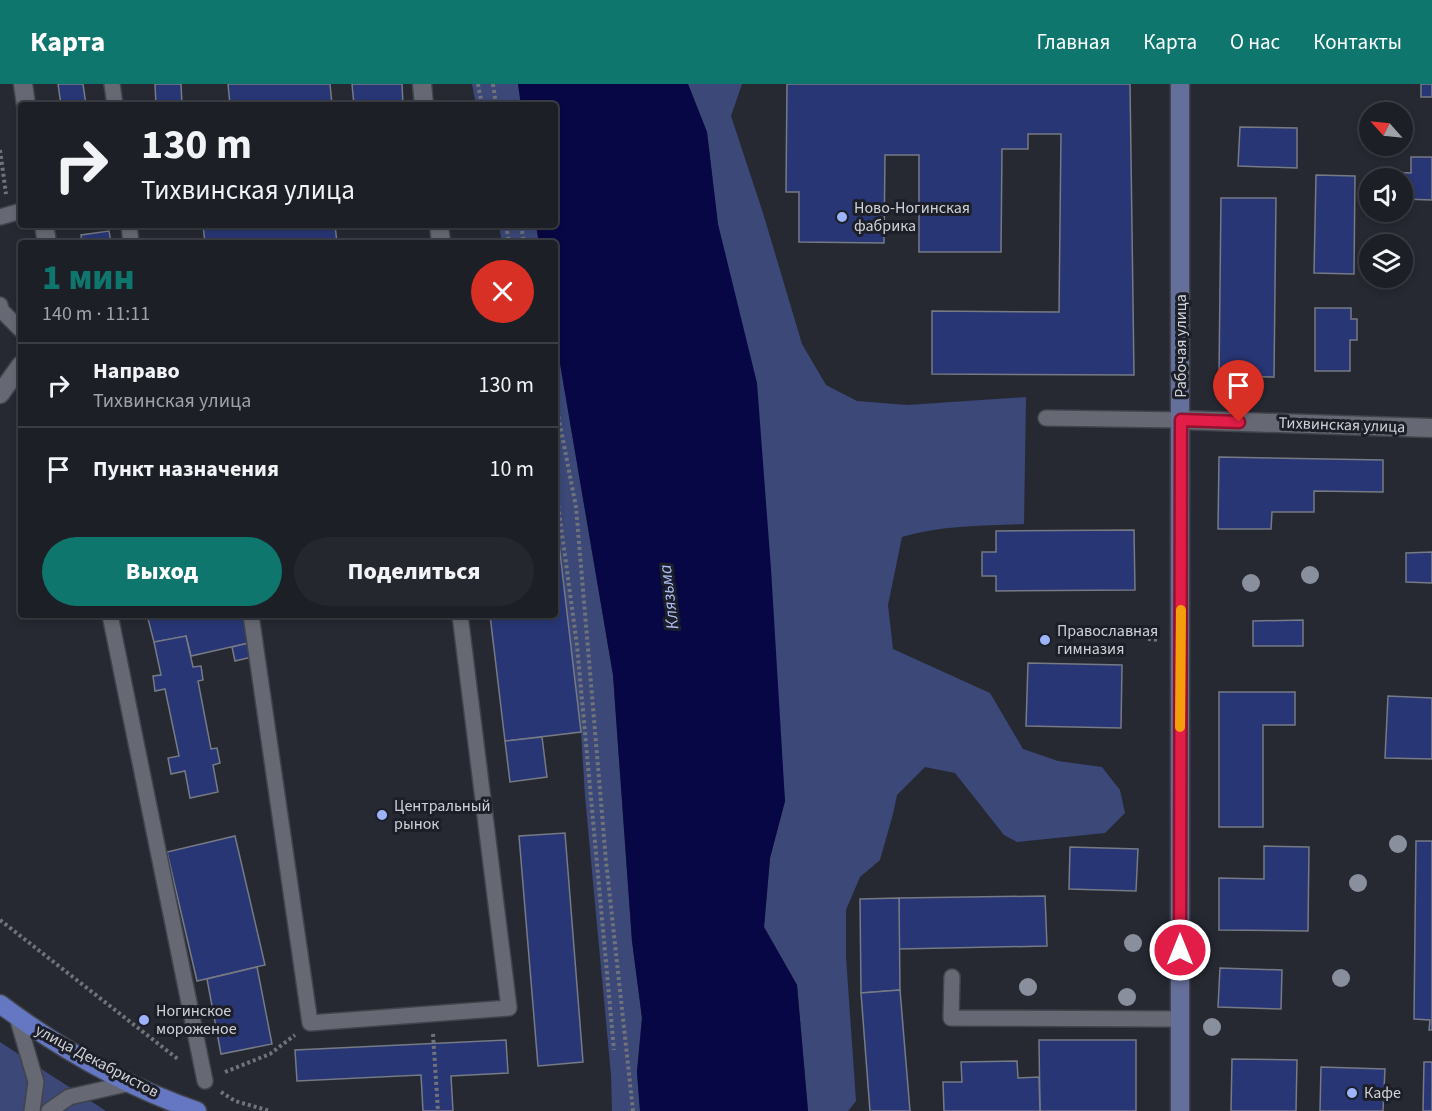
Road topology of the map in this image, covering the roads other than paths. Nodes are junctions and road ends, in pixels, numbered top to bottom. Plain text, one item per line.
1 (23, 84) edge
2 (112, 84) edge
3 (422, 84) edge
4 (1180, 84) edge
5 (26, 102) edge
6 (114, 102) edge
7 (424, 102) edge
8 (18, 213) edge
9 (0, 216) edge
10 (0, 305) edge
11 (18, 327) edge
12 (18, 369) edge
13 (0, 394) edge
14 (1046, 418) dead end
15 (1181, 420) junction
16 (1432, 428) edge
17 (111, 618) edge
18 (251, 618) edge
19 (460, 618) edge
20 (952, 977) dead end
21 (0, 1004) edge
22 (17, 1017) junction
23 (1180, 1019) junction
24 (205, 1081) road end
25 (131, 1083) junction
26 (32, 1111) edge
27 (50, 1111) edge
28 (197, 1111) edge
29 (1180, 1111) edge

1 - 5 street
2 - 6 lane
3 - 7 street
4 - 15 main road, Рабочая улица
8 - 9 lane
10 - 11 lane
12 - 13 street
14 - 15 lane
15 - 16 street, Тихвинская улица
15 - 23 main road, Рабочая улица
17 - 24 lane
18 - 19 lane
20 - 23 lane
21 - 22 main road, улица Декабристов
22 - 25 main road, улица Декабристов
22 - 26 lane
23 - 29 main road, Рабочая улица
25 - 27 lane
25 - 28 main road, улица Декабристов

